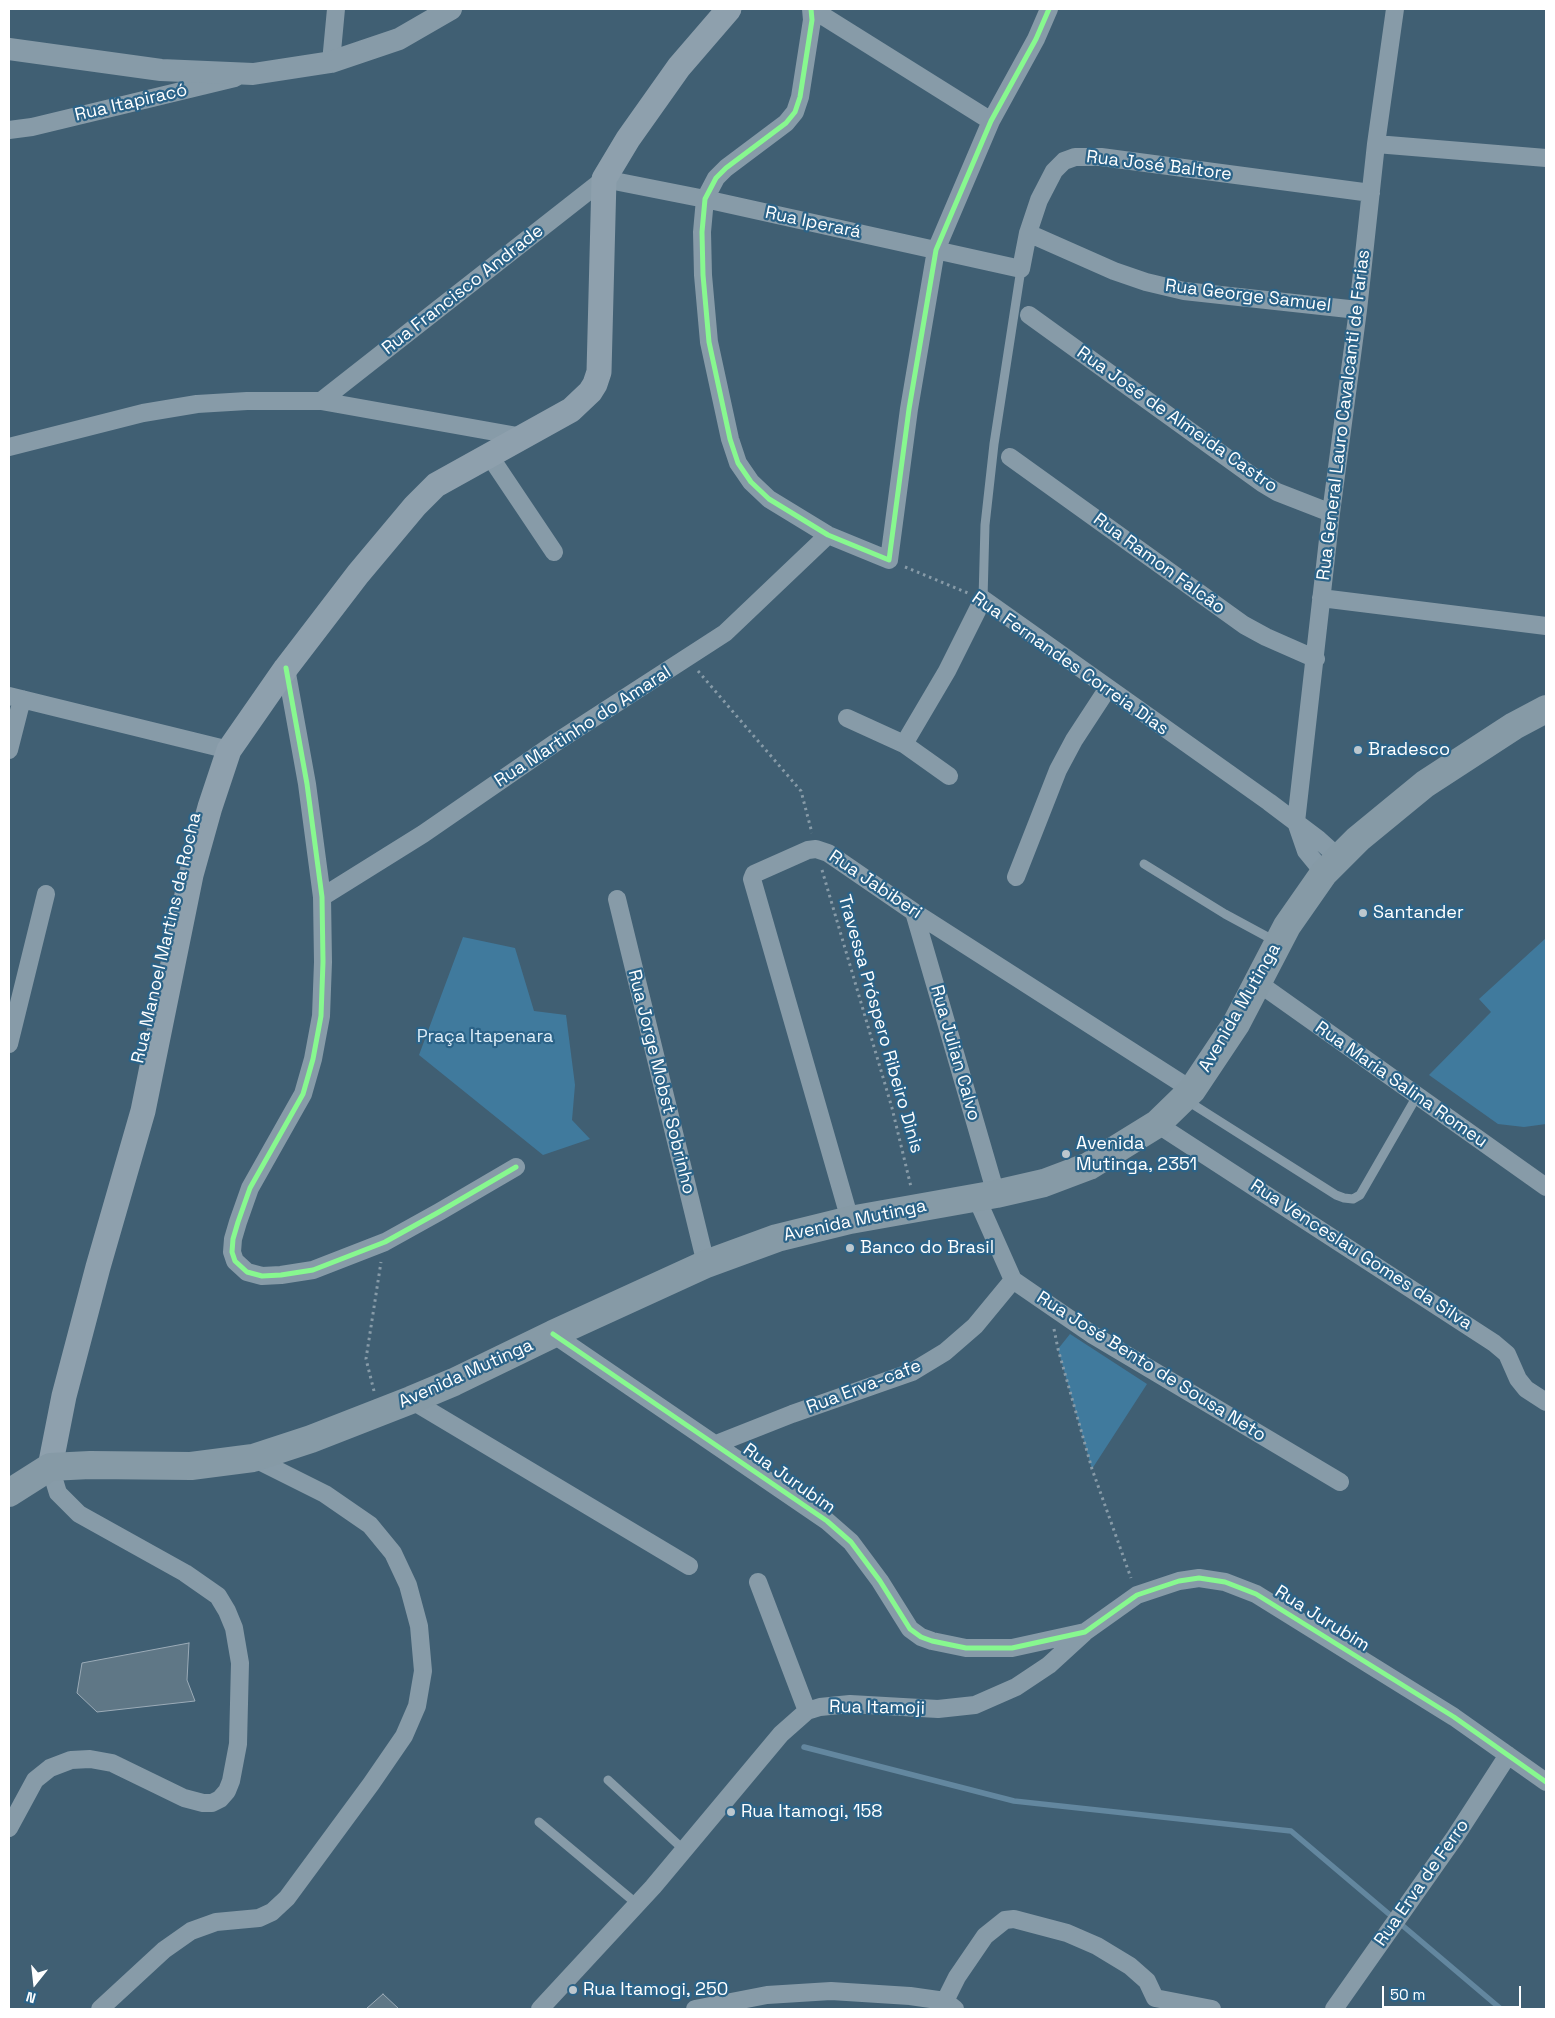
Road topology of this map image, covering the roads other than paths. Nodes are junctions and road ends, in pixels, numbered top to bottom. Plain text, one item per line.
1 (336, 9) edge
2 (451, 9) edge
3 (729, 9) edge
4 (812, 9) edge
5 (1049, 9) edge
6 (1395, 9) edge
7 (9, 49) edge
8 (331, 62) junction
9 (252, 74) junction
10 (991, 121) junction
11 (9, 130) edge
12 (1376, 144) junction
13 (1546, 158) edge
14 (604, 180) junction
15 (1371, 194) junction
16 (705, 199) junction
17 (1028, 233) junction
18 (936, 250) junction
19 (1021, 269) junction
20 (1358, 310) junction
21 (1029, 315) dead end
22 (322, 401) junction
23 (523, 438) junction
24 (9, 447) edge
25 (489, 455) junction
26 (1010, 457) dead end
27 (1331, 513) junction
28 (828, 535) junction
29 (554, 552) dead end
30 (1321, 598) junction
31 (983, 600) junction
32 (1546, 626) edge
33 (1316, 659) junction
34 (286, 668) junction
35 (1108, 688) junction
36 (16, 698) edge
37 (1546, 709) edge
38 (847, 718) dead end
39 (904, 744) junction
40 (9, 750) edge
41 (228, 750) junction
42 (949, 776) dead end
43 (1296, 822) junction
44 (1144, 864) dead end
45 (1332, 865) junction
46 (1016, 877) dead end
47 (46, 894) dead end
48 (322, 897) junction
49 (617, 899) dead end
50 (914, 912) junction
51 (1278, 943) junction
52 (1257, 982) junction
53 (9, 1044) edge
54 (1187, 1094) junction
55 (1417, 1096) junction
56 (1158, 1124) junction
57 (516, 1167) dead end
58 (1546, 1188) edge
59 (986, 1197) junction
60 (850, 1220) junction
61 (706, 1264) junction
62 (1013, 1280) junction
63 (553, 1334) junction
64 (411, 1400) junction
65 (1546, 1402) edge
66 (716, 1444) junction
67 (252, 1458) junction
68 (50, 1467) junction
69 (1340, 1482) dead end
70 (9, 1493) edge
71 (689, 1566) dead end
72 (758, 1582) dead end
73 (1085, 1632) junction
74 (807, 1711) junction
75 (1508, 1755) junction
76 (608, 1780) dead end
77 (1546, 1782) edge
78 (539, 1822) dead end
79 (9, 1828) edge
80 (683, 1849) junction
81 (637, 1904) junction
82 (1155, 2004) edge
83 (950, 2005) edge
84 (100, 2009) edge
85 (540, 2009) edge
86 (695, 2009) edge
87 (1212, 2009) edge
88 (1334, 2009) edge

1 - 8 street
2 - 8 street
3 - 14 main road, Rua Manoel Martins da Rocha
4 - 10 street
4 - 16 street
5 - 10 street
6 - 12 street, Rua General Lauro Cavalcanti de Farias
7 - 9 street
8 - 9 street
9 - 11 street, Rua Itapiracó
10 - 18 street
12 - 13 street
12 - 15 street, Rua General Lauro Cavalcanti de Farias
14 - 16 street, Rua Iperará
14 - 22 street, Rua Francisco Andrade
14 - 23 main road, Rua Manoel Martins da Rocha
15 - 17 street, Rua José Baltore
15 - 20 street, Rua General Lauro Cavalcanti de Farias
16 - 18 street, Rua Iperará
16 - 28 street
17 - 19 street, Rua José Baltore
17 - 20 street, Rua George Samuel
18 - 19 street, Rua Iperará
18 - 28 street
19 - 31 lane
20 - 27 street, Rua General Lauro Cavalcanti de Farias
21 - 27 street, Rua José de Almeida Castro
22 - 23 street
22 - 24 street
23 - 25 main road, Rua Manoel Martins da Rocha
25 - 29 street
25 - 34 main road, Rua Manoel Martins da Rocha
26 - 33 street, Rua Ramon Falcão
27 - 30 street, Rua General Lauro Cavalcanti de Farias
28 - 48 street, Rua Martinho do Amaral
30 - 32 street
30 - 33 street, Rua General Lauro Cavalcanti de Farias
31 - 35 street, Rua Fernandes Correia Dias
31 - 39 street
33 - 43 street, Rua General Lauro Cavalcanti de Farias
34 - 41 main road, Rua Manoel Martins da Rocha
34 - 48 street
35 - 43 street, Rua Fernandes Correia Dias
35 - 46 street
36 - 40 street
36 - 41 street
37 - 45 main road, Avenida Mutinga
38 - 39 street
39 - 42 street
41 - 68 main road, Rua Manoel Martins da Rocha
43 - 45 street
44 - 51 lane
45 - 51 main road, Avenida Mutinga
47 - 53 street
48 - 57 street
49 - 61 street, Rua Jorge Mobst Sobrinho
50 - 54 street, Rua Jabiberi
50 - 59 street, Rua Julian Calvo
50 - 60 street, Rua Jabiberi
51 - 52 main road, Avenida Mutinga
52 - 54 main road, Avenida Mutinga
52 - 55 street, Rua Maria Salina Romeu
54 - 55 lane
54 - 56 main road, Avenida Mutinga
55 - 58 street, Rua Maria Salina Romeu
56 - 59 main road, Avenida Mutinga
56 - 65 street, Rua Venceslau Gomes da Silva
59 - 60 main road, Avenida Mutinga
59 - 62 street
60 - 61 main road, Avenida Mutinga
61 - 63 main road, Avenida Mutinga
62 - 66 street, Rua Erva-cafe
62 - 69 street, Rua José Bento de Sousa Neto
63 - 64 main road, Avenida Mutinga
63 - 66 street, Rua Jurubim
64 - 67 main road, Avenida Mutinga
64 - 71 street
66 - 73 street, Rua Jurubim
67 - 68 main road, Avenida Mutinga
67 - 84 street
68 - 70 main road, Avenida Mutinga
68 - 79 street
72 - 74 street
73 - 74 street, Rua Itamoji
73 - 75 street, Rua Jurubim
74 - 80 street, Rua Itamoji
75 - 77 street, Rua Jurubim
75 - 88 street, Rua Erva de Ferro
76 - 80 lane
78 - 81 lane
80 - 81 street, Rua Itamoji
81 - 85 street, Rua Itamoji
82 - 83 street
82 - 87 street
83 - 86 street

